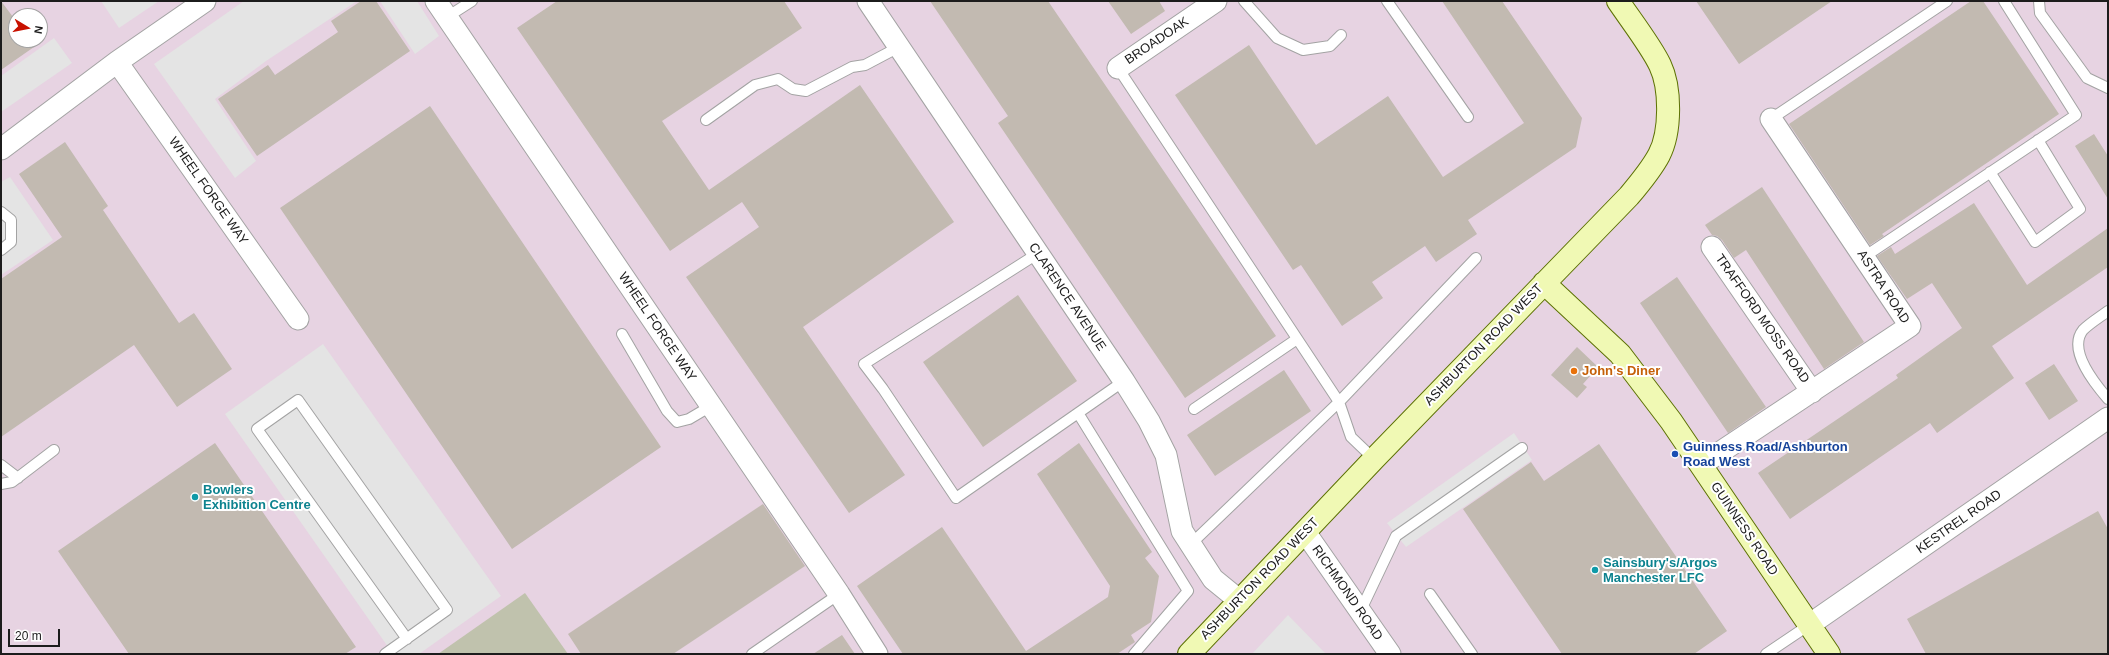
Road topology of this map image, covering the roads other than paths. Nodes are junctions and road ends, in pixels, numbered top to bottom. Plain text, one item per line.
1 (204, 1) edge
2 (472, 1) edge
3 (868, 1) edge
4 (1216, 1) edge
5 (1244, 1) edge
6 (1387, 1) edge
7 (1618, 1) edge
8 (1947, 1) edge
9 (2004, 1) edge
10 (2039, 1) edge
11 (441, 9) edge
12 (1341, 35) dead end
13 (899, 47) junction
14 (117, 62) junction
15 (1118, 68) joint
16 (2108, 88) edge
17 (1468, 117) dead end
18 (1771, 119) joint
19 (706, 120) dead end
20 (2038, 140) junction
21 (1, 149) edge
22 (1990, 172) junction
23 (1, 212) edge
24 (1712, 247) dead end
25 (1, 250) edge
26 (1037, 254) junction
27 (1864, 257) junction
28 (1476, 258) dead end
29 (1544, 283) junction
30 (2108, 311) edge
31 (298, 320) dead end
32 (622, 334) dead end
33 (1297, 339) junction
34 (1124, 382) junction
35 (1812, 392) junction
36 (2108, 399) edge
37 (1339, 402) junction
38 (711, 406) junction
39 (1194, 408) dead end
40 (1078, 413) junction
41 (2108, 418) edge
42 (1522, 448) dead end
43 (54, 450) dead end
44 (1374, 459) junction
45 (1, 465) edge
46 (1701, 465) junction
47 (18, 478) junction
48 (1, 484) edge
49 (1305, 532) junction
50 (1192, 543) junction
51 (839, 594) junction
52 (1430, 594) dead end
53 (1240, 601) junction
54 (1360, 612) junction
55 (1809, 625) junction
56 (407, 638) junction
57 (385, 654) edge
58 (752, 654) edge
59 (877, 654) edge
60 (1134, 654) edge
61 (1189, 654) edge
62 (1390, 654) edge
63 (1472, 654) edge
64 (1766, 654) edge
65 (1829, 654) edge

1 - 14 street
2 - 11 lane
3 - 13 street, CLARENCE AVENUE
4 - 15 street, BROADOAK
5 - 12 lane
6 - 17 lane
7 - 29 main road, ASHBURTON ROAD WEST
8 - 18 lane
9 - 20 lane
10 - 16 lane
11 - 38 street, WHEEL FORGE WAY
13 - 19 lane
13 - 26 street, CLARENCE AVENUE
14 - 21 street
14 - 31 street, WHEEL FORGE WAY
15 - 33 lane
18 - 27 street, ASTRA ROAD
20 - 22 lane
20 - 22 lane
22 - 27 lane
23 - 25 lane
24 - 35 street, TRAFFORD MOSS ROAD
26 - 34 street, CLARENCE AVENUE
26 - 40 lane
27 - 35 street, ASTRA ROAD
28 - 37 lane
29 - 44 main road, ASHBURTON ROAD WEST
29 - 46 main road, GUINNESS ROAD
30 - 36 lane
32 - 38 lane
33 - 37 lane
33 - 39 lane
34 - 40 lane
34 - 50 street, CLARENCE AVENUE
35 - 46 street, ASTRA ROAD
37 - 44 lane
37 - 50 lane
38 - 51 street, WHEEL FORGE WAY
40 - 60 lane
41 - 55 street, KESTREL ROAD
42 - 54 lane
43 - 47 lane
44 - 49 main road, ASHBURTON ROAD WEST
45 - 47 lane
46 - 55 main road, GUINNESS ROAD
47 - 48 lane
49 - 53 main road, ASHBURTON ROAD WEST
49 - 54 street, RICHMOND ROAD
50 - 53 street, CLARENCE AVENUE
51 - 58 lane
51 - 59 street, WHEEL FORGE WAY
52 - 63 lane
53 - 61 main road, ASHBURTON ROAD WEST
54 - 62 street, RICHMOND ROAD
55 - 64 lane
55 - 65 main road, GUINNESS ROAD
56 - 56 lane
56 - 57 lane

